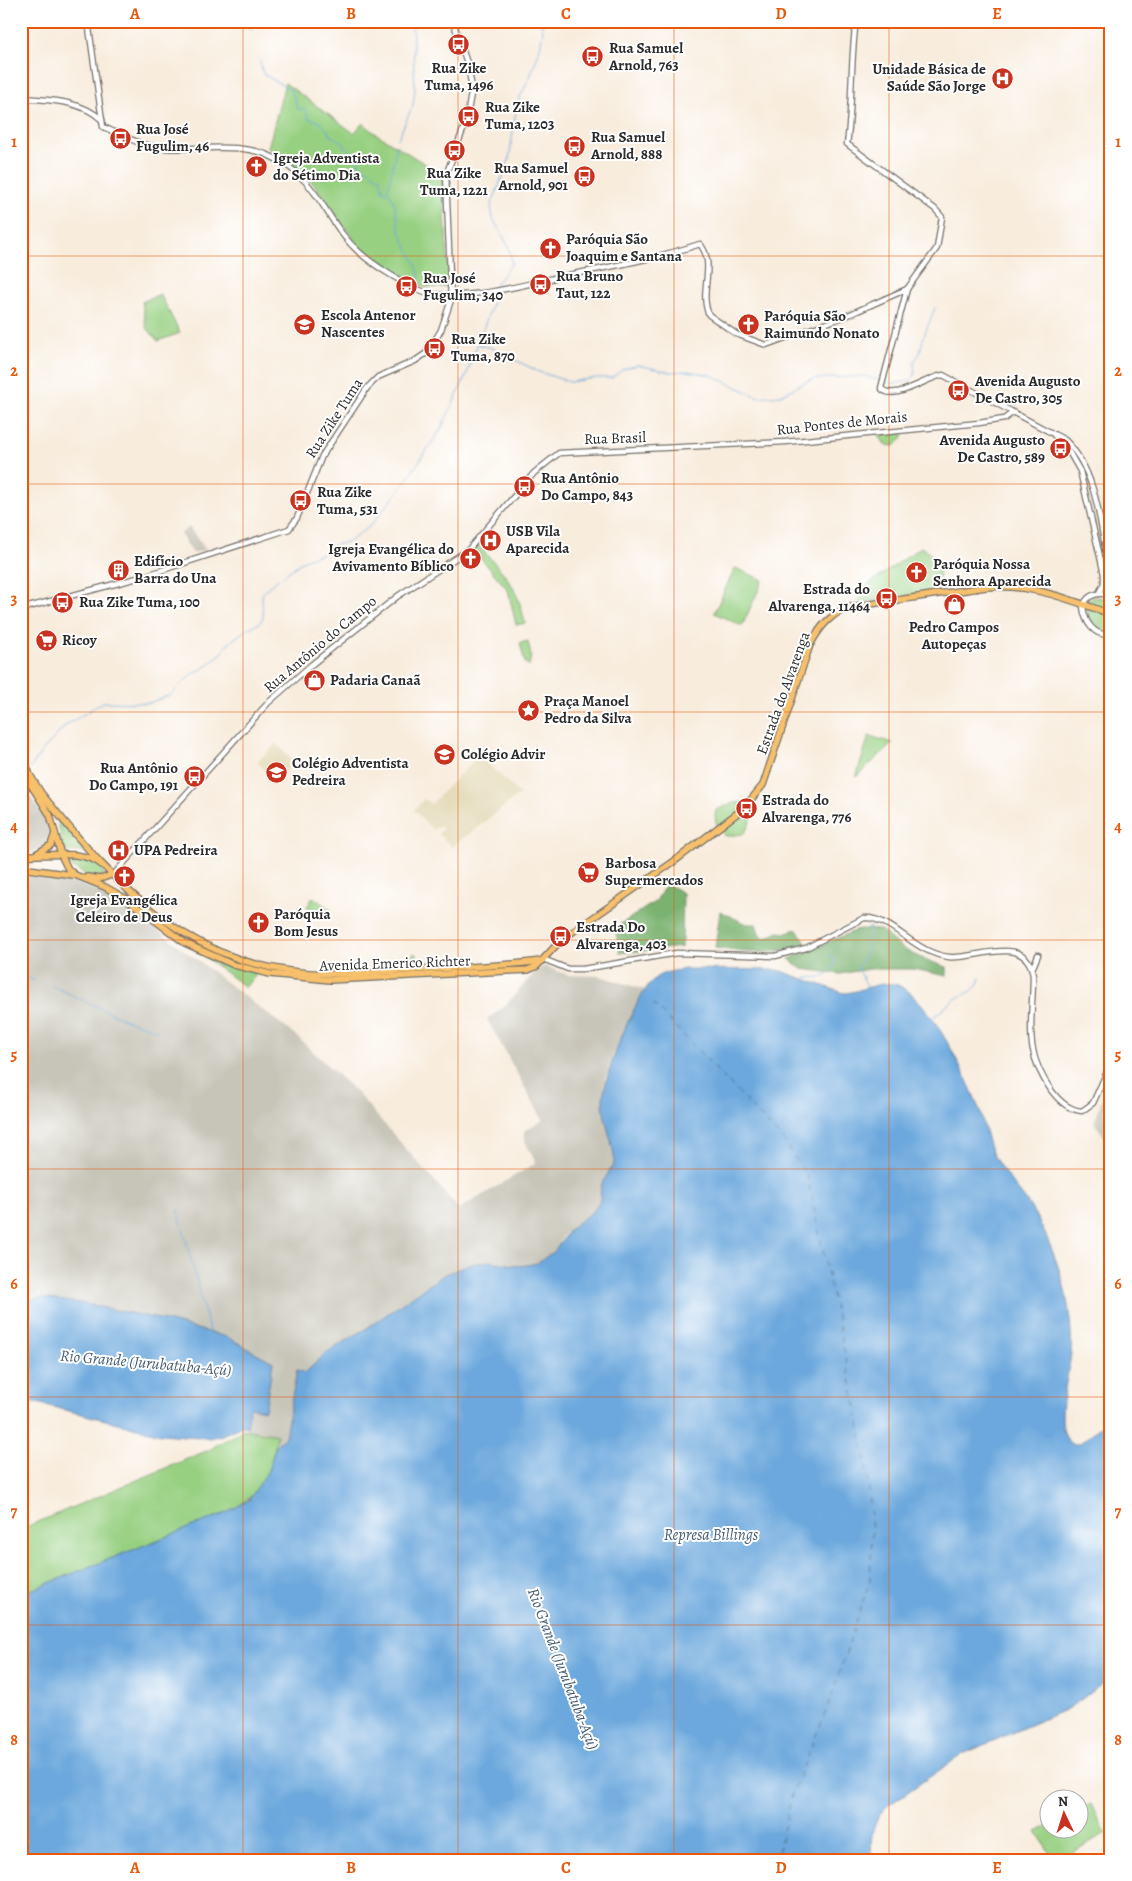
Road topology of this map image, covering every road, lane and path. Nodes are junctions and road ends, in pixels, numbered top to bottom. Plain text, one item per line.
1 (88, 21) edge
2 (453, 21) edge
3 (856, 21) edge
4 (21, 98) edge
5 (103, 124) junction
6 (907, 289) junction
7 (452, 294) junction
8 (1012, 413) junction
9 (672, 448) joint
10 (559, 453) joint
11 (1108, 575) edge
12 (1099, 593) junction
13 (1111, 595) edge
14 (1083, 604) junction
15 (21, 609) edge
16 (1111, 614) edge
17 (1111, 635) edge
18 (21, 752) edge
19 (21, 769) edge
20 (55, 829) junction
21 (21, 855) edge
22 (61, 855) junction
23 (32, 856) junction
24 (21, 868) edge
25 (114, 874) junction
26 (75, 875) junction
27 (1038, 955) dead end
28 (540, 960) junction
29 (1032, 968) junction
30 (532, 969) joint
31 (1111, 1063) edge

1 - 5 street
2 - 7 street, Rua Zike Tuma
3 - 6 street
4 - 5 street
5 - 7 street
6 - 7 street
6 - 8 street
7 - 15 street, Rua Zike Tuma
8 - 9 street, Rua Pontes de Morais
8 - 11 street
9 - 10 street, Rua Brasil
10 - 25 street, Rua Antônio do Campo
11 - 12 street
12 - 13 street
12 - 14 street
14 - 16 main road, Estrada do Alvarenga
14 - 17 street
14 - 28 main road, Estrada do Alvarenga
18 - 25 main road
19 - 20 main road
20 - 22 main road
20 - 23 main road
21 - 23 main road
22 - 23 main road
22 - 25 main road
22 - 26 main road
24 - 26 main road
25 - 26 main road
25 - 28 main road, Avenida Emerico Richter
26 - 30 main road, Avenida Emerico Richter
27 - 29 street
28 - 29 street
28 - 30 main road, Estrada do Alvarenga
29 - 31 street

